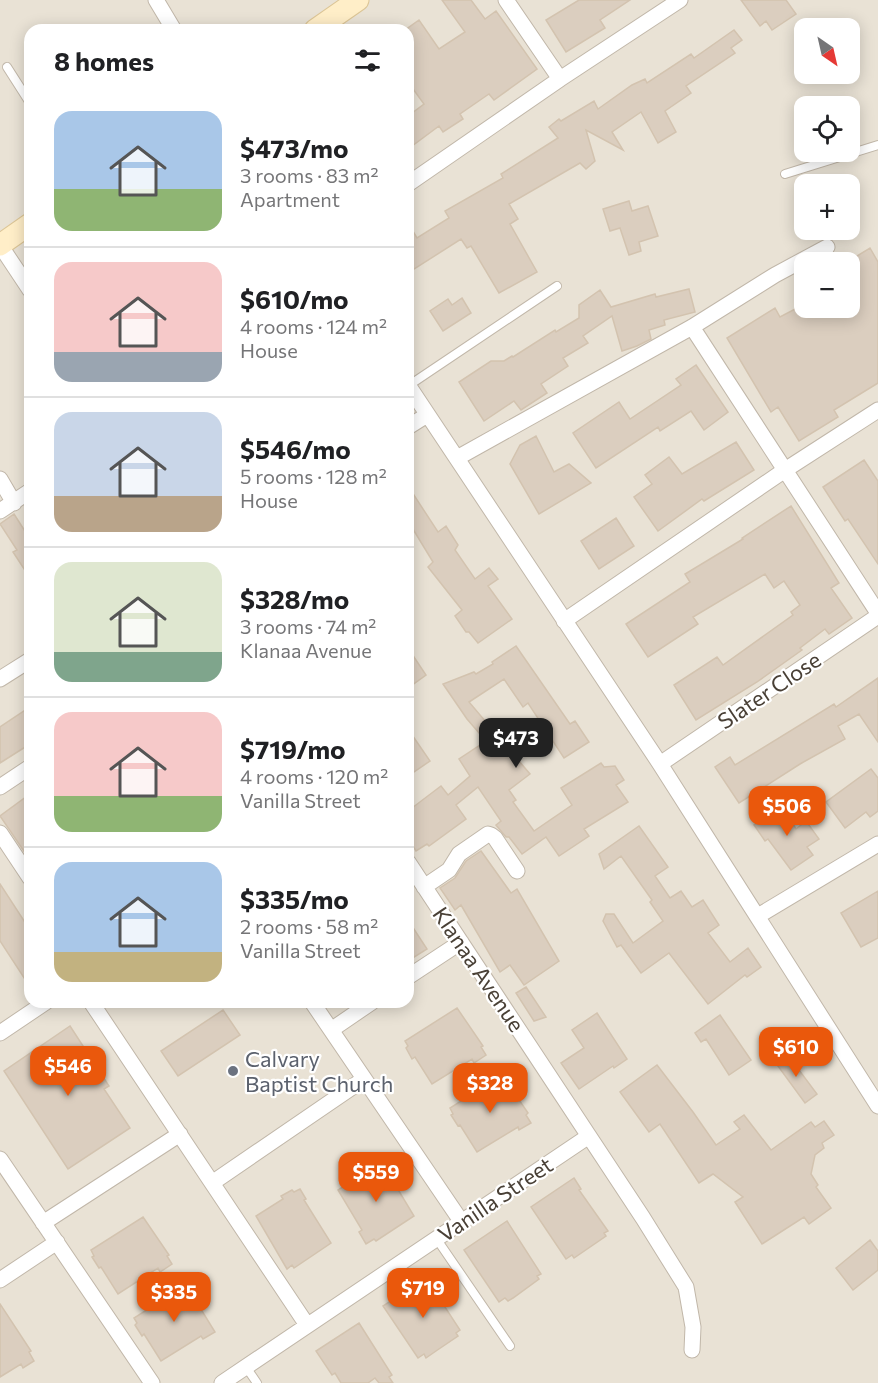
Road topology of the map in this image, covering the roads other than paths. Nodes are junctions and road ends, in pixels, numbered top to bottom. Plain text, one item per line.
1 (156, 0) edge
2 (358, 0) edge
3 (506, 0) edge
4 (680, 0) edge
5 (170, 24) edge
6 (324, 24) edge
7 (7, 67) dead end
8 (560, 79) junction
9 (24, 94) edge
10 (878, 145) edge
11 (785, 174) dead end
12 (414, 180) edge
13 (24, 228) edge
14 (0, 245) edge
15 (826, 247) dead end
16 (24, 281) edge
17 (557, 286) dead end
18 (692, 327) junction
19 (414, 381) edge
20 (414, 394) edge
21 (878, 410) edge
22 (427, 415) junction
23 (414, 423) edge
24 (457, 458) junction
25 (785, 470) junction
26 (0, 479) edge
27 (24, 495) edge
28 (14, 502) junction
29 (0, 512) edge
30 (878, 615) edge
31 (564, 621) junction
32 (24, 664) edge
33 (0, 680) edge
34 (660, 764) junction
35 (24, 770) edge
36 (0, 787) edge
37 (0, 833) edge
38 (878, 844) edge
39 (24, 869) edge
40 (414, 871) edge
41 (518, 871) dead end
42 (424, 887) junction
43 (758, 916) junction
44 (461, 942) junction
45 (414, 973) edge
46 (37, 1008) edge
47 (95, 1008) edge
48 (316, 1008) edge
49 (363, 1008) edge
50 (331, 1030) junction
51 (0, 1033) edge
52 (364, 1079) junction
53 (878, 1106) edge
54 (180, 1134) junction
55 (589, 1136) junction
56 (0, 1159) edge
57 (212, 1183) junction
58 (461, 1221) junction
59 (43, 1223) junction
60 (436, 1238) junction
61 (57, 1242) junction
62 (0, 1280) edge
63 (308, 1325) junction
64 (510, 1346) dead end
65 (692, 1350) dead end
66 (246, 1367) junction
67 (152, 1383) edge
68 (222, 1383) edge
69 (257, 1383) edge

1 - 5 street
2 - 6 street
3 - 8 street
4 - 8 street
7 - 9 lane
8 - 12 street
10 - 11 lane
13 - 14 street
14 - 16 street
15 - 18 street
17 - 19 lane
18 - 24 street
18 - 25 street
20 - 22 street
21 - 25 street
22 - 23 street
22 - 24 street
24 - 31 street
25 - 30 street
25 - 31 street
26 - 28 street
27 - 28 street
28 - 29 street
30 - 34 street, Slater Close
31 - 34 street
32 - 33 street
34 - 43 street
35 - 36 street
37 - 39 street
38 - 43 street
40 - 42 street, Klanaa Avenue
41 - 42 street
42 - 44 street, Klanaa Avenue
43 - 53 street
44 - 45 street
44 - 55 street, Klanaa Avenue
46 - 51 street
47 - 54 street
48 - 50 street
49 - 50 street
50 - 52 street
52 - 57 street
52 - 58 street
54 - 57 street
54 - 59 street
55 - 58 street, Vanilla Street
55 - 65 street, Klanaa Avenue
56 - 59 street
57 - 63 street
58 - 60 street, Vanilla Street
59 - 61 street
60 - 63 street, Vanilla Street
60 - 64 lane
61 - 62 street
61 - 67 street
63 - 66 street, Vanilla Street
66 - 68 street, Vanilla Street
66 - 69 lane

